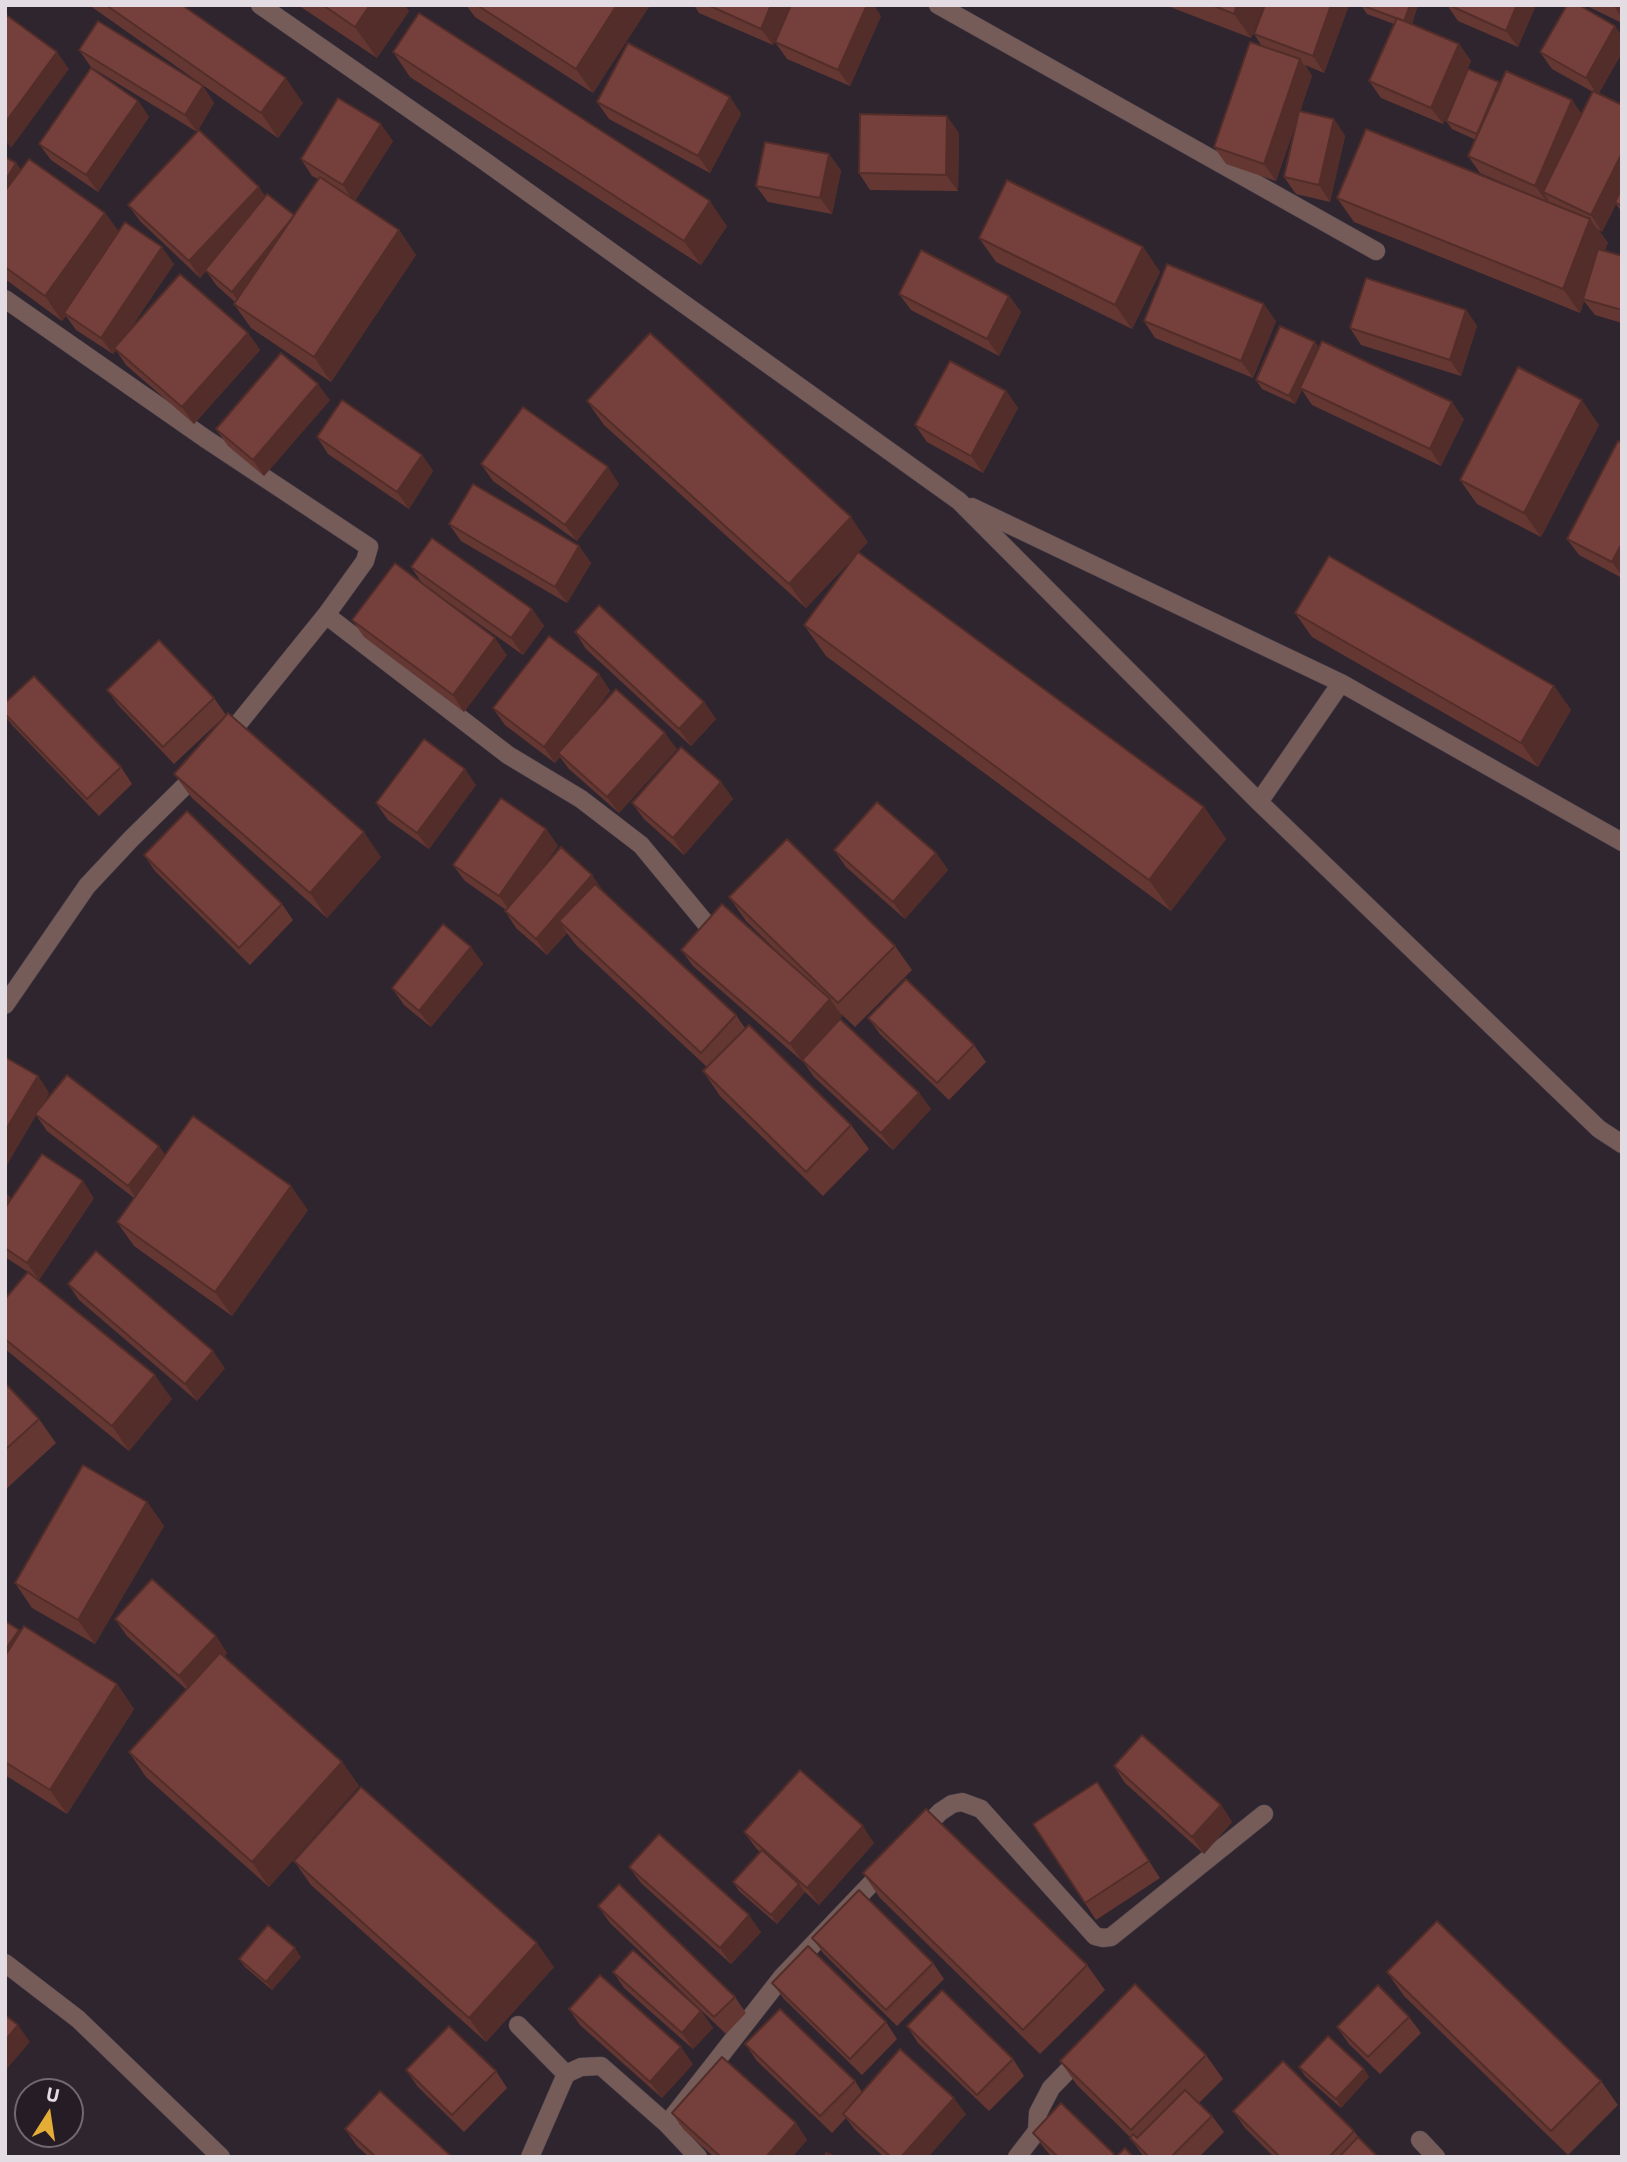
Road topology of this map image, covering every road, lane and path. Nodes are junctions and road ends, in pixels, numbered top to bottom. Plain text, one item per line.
1 (260, 5) edge
2 (938, 5) edge
3 (1376, 251) dead end
4 (5, 299) edge
5 (959, 500) junction
6 (326, 615) junction
7 (1341, 683) junction
8 (1259, 802) junction
9 (1622, 842) edge
10 (708, 926) edge
11 (5, 1005) edge
12 (1622, 1144) edge
13 (1264, 1814) dead end
14 (5, 1963) edge
15 (518, 2025) dead end
16 (1098, 2039) edge
17 (566, 2074) junction
18 (667, 2124) junction
19 (1420, 2140) dead end
20 (221, 2157) edge
21 (530, 2157) edge
22 (698, 2157) edge
23 (1017, 2157) edge
24 (1436, 2157) edge

1 - 5 street
2 - 3 street
4 - 6 street
5 - 7 street
5 - 8 street
6 - 10 street
6 - 11 street
7 - 8 street
7 - 9 street
8 - 12 street
13 - 18 street
14 - 20 street
15 - 17 street
16 - 23 street
17 - 18 street
17 - 21 street
18 - 22 street
19 - 24 street

